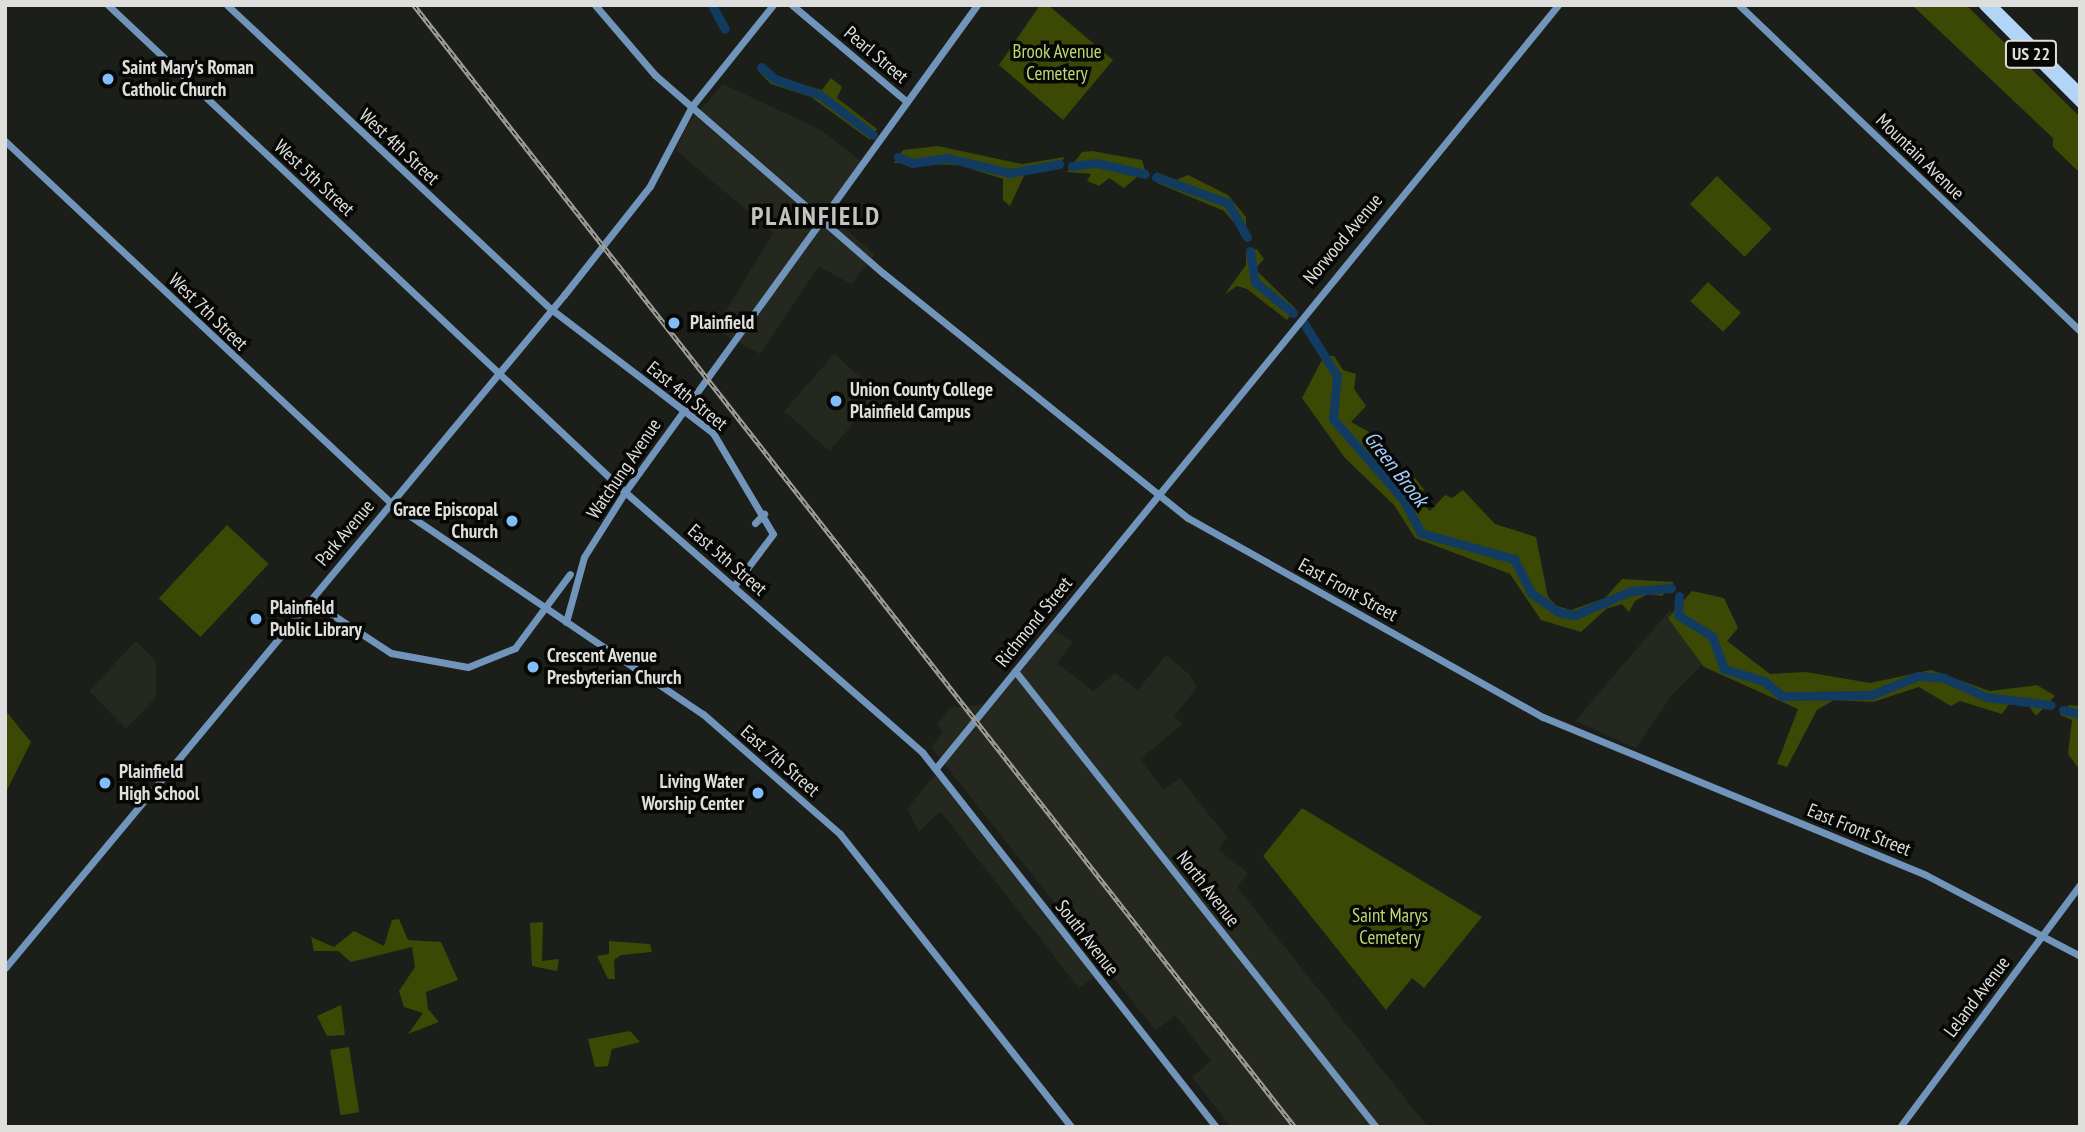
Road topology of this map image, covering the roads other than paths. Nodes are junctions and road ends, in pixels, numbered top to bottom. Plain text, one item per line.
1 (108, 5) edge
2 (227, 5) edge
3 (595, 5) edge
4 (774, 5) edge
5 (792, 5) edge
6 (977, 5) edge
7 (1558, 5) edge
8 (1739, 5) edge
9 (1983, 5) edge
10 (1992, 5) edge
11 (2080, 92) edge
12 (907, 102) junction
13 (2080, 103) edge
14 (692, 106) junction
15 (5, 141) edge
16 (819, 217) junction
17 (551, 309) junction
18 (2080, 331) edge
19 (498, 374) junction
20 (683, 409) junction
21 (625, 492) junction
22 (1156, 495) junction
23 (391, 503) junction
24 (764, 514) junction
25 (755, 523) dead end
26 (570, 574) dead end
27 (733, 587) junction
28 (310, 600) junction
29 (546, 605) junction
30 (566, 622) junction
31 (1015, 671) junction
32 (936, 768) junction
33 (2080, 886) edge
34 (2042, 936) junction
35 (2080, 956) edge
36 (5, 968) edge
37 (1071, 1127) edge
38 (1216, 1127) edge
39 (1376, 1127) edge
40 (1900, 1127) edge

1 - 19 street, West 5th Street
2 - 17 street, West 4th Street
3 - 14 street, East Front Street
4 - 14 street, Park Avenue
5 - 12 street, Pearl Street
6 - 12 street, Watchung Avenue
7 - 22 street, Norwood Avenue
8 - 18 street, Mountain Avenue
9 - 13 highway, US 22
10 - 11 highway, US 22
12 - 16 street, Watchung Avenue
14 - 16 street, East Front Street
14 - 17 street, Park Avenue
15 - 23 street, West 7th Street
16 - 20 street, Watchung Avenue
16 - 22 street, East Front Street
17 - 19 street, Park Avenue
17 - 20 street, East 4th Street
19 - 21 street, East 5th Street
19 - 23 street, Park Avenue
20 - 21 street, Watchung Avenue
20 - 24 street, East 4th Street
21 - 27 street, East 5th Street
21 - 30 street, Watchung Avenue
22 - 31 street, Richmond Street
22 - 34 street, East Front Street
23 - 28 street, Park Avenue
23 - 29 street, East 7th Street
24 - 25 street
24 - 27 street, East 4th Street
26 - 29 street
27 - 32 street, East 5th Street
28 - 29 street
28 - 36 street, Park Avenue
29 - 30 street, East 7th Street
30 - 37 street, East 7th Street
31 - 32 street, Richmond Street
31 - 39 street, North Avenue
32 - 38 street, South Avenue
33 - 34 street, Leland Avenue
34 - 35 street, East Front Street
34 - 40 street, Leland Avenue

